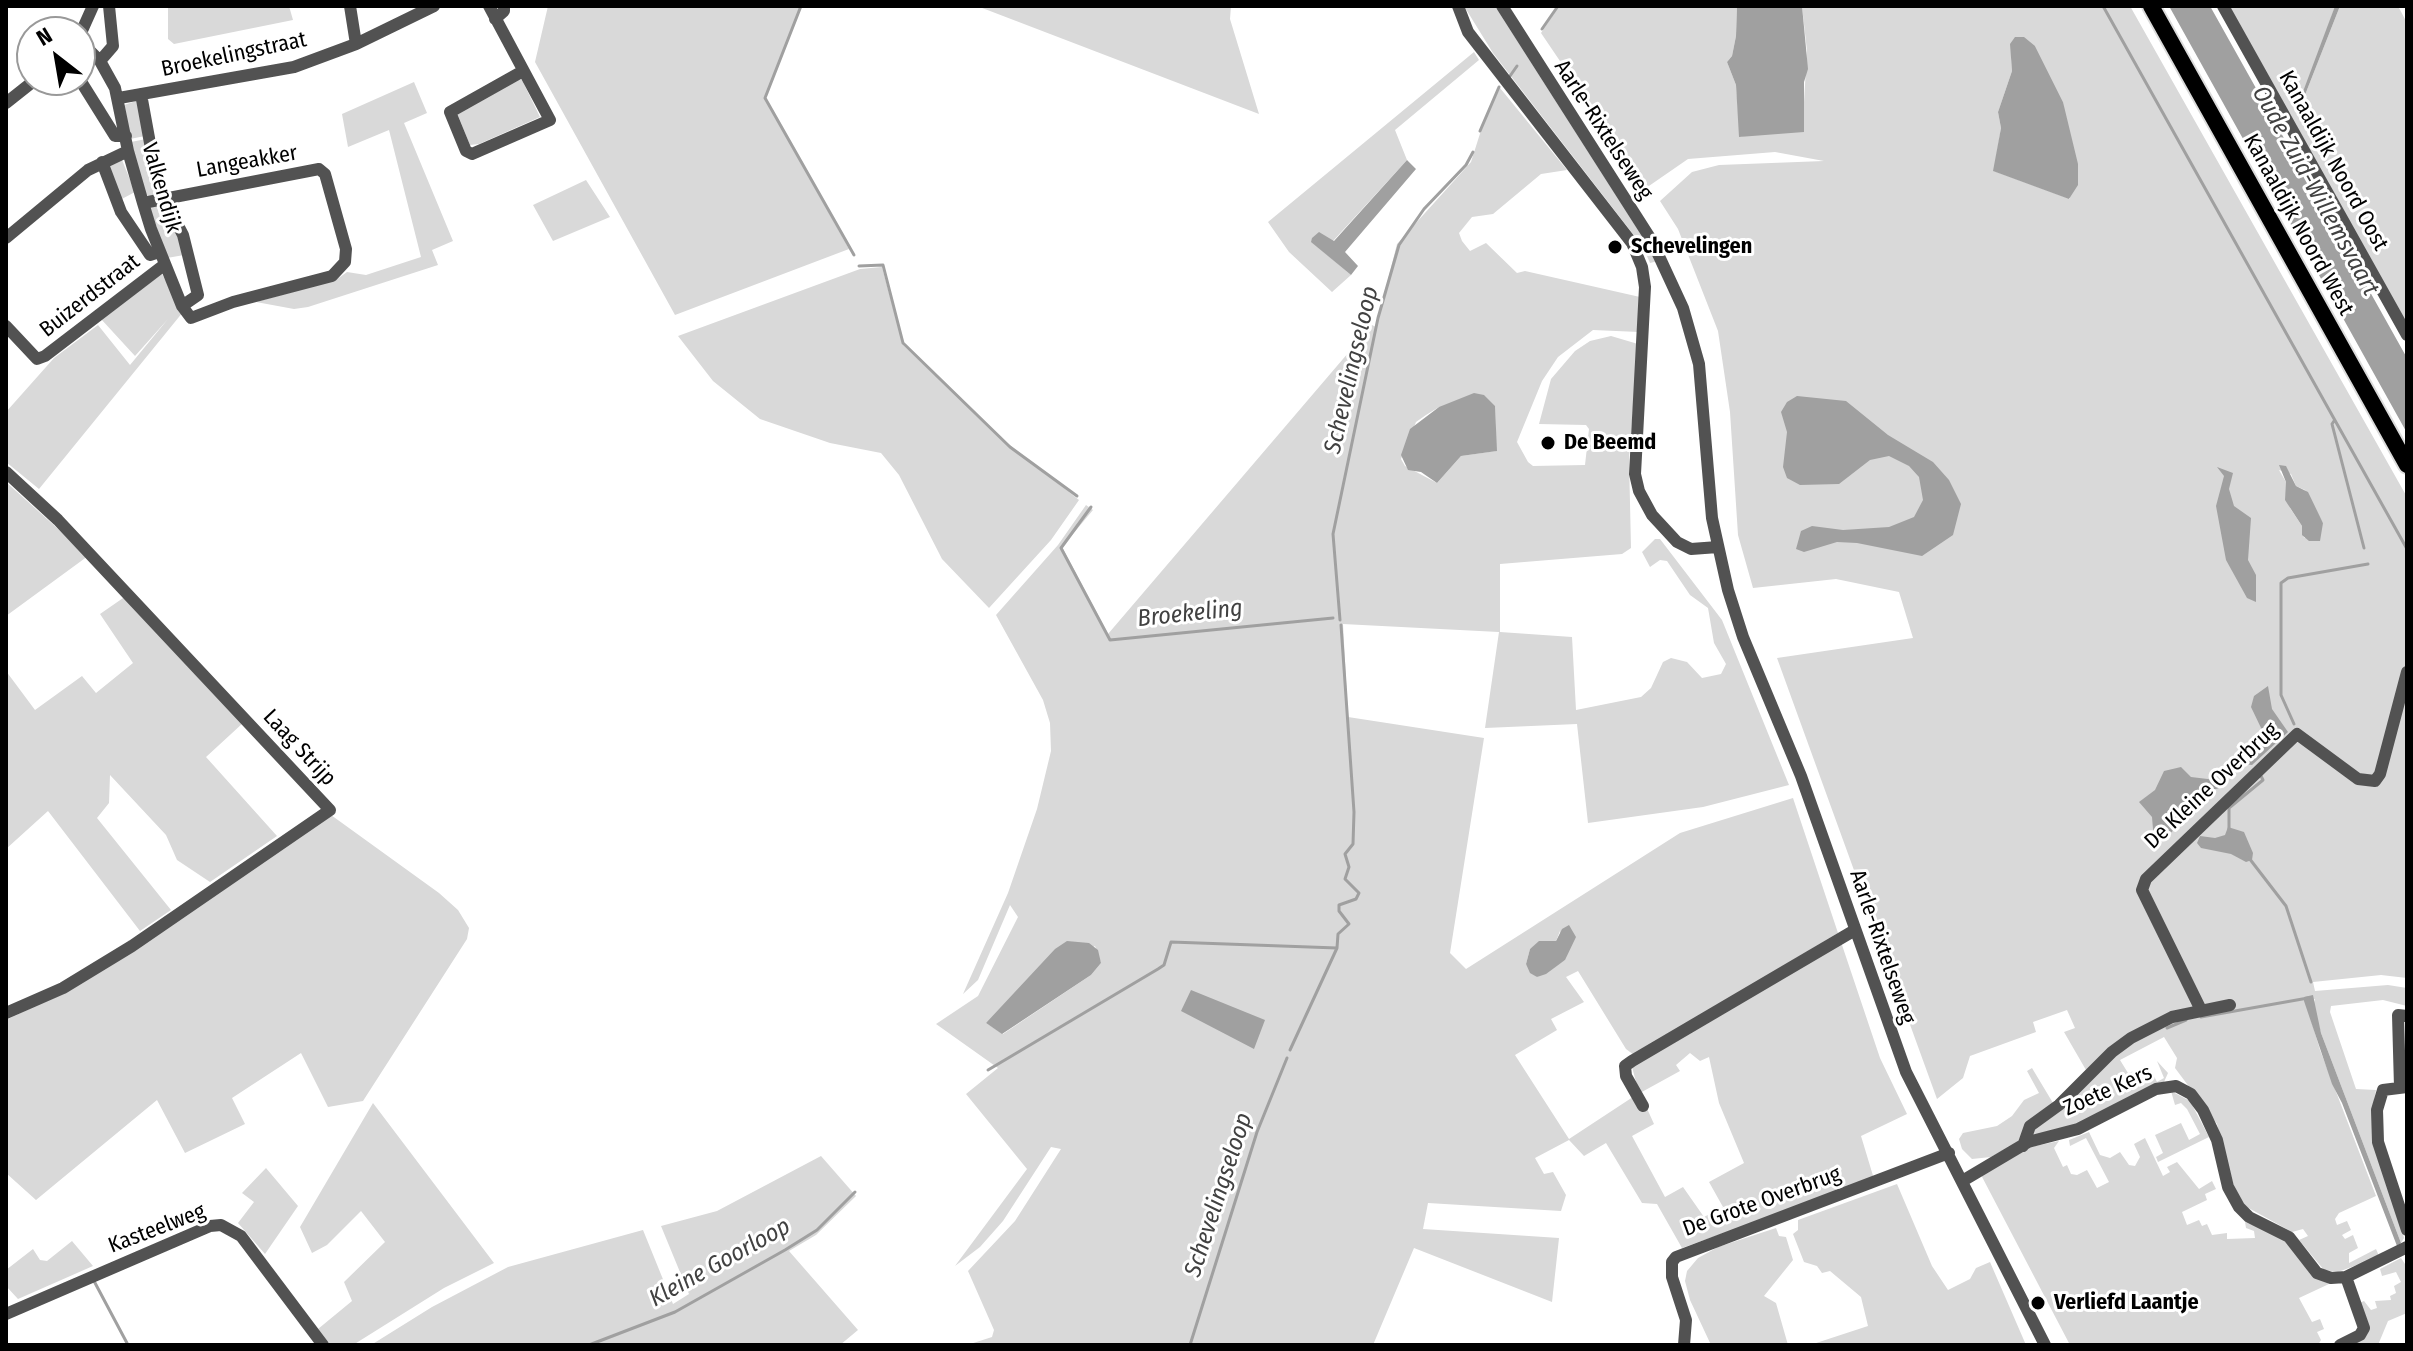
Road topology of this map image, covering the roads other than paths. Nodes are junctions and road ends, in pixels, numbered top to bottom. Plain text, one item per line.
1 (109, 6) edge
2 (350, 6) edge
3 (434, 6) edge
4 (489, 6) edge
5 (504, 6) edge
6 (1458, 6) edge
7 (1502, 6) edge
8 (2151, 6) edge
9 (2223, 6) edge
10 (495, 19) junction
11 (356, 44) junction
12 (96, 57) edge
13 (100, 61) junction
14 (523, 71) junction
15 (141, 94) junction
16 (90, 96) edge
17 (119, 98) junction
18 (126, 136) junction
19 (128, 151) junction
20 (102, 162) junction
21 (162, 198) junction
22 (143, 203) junction
23 (6, 238) edge
24 (162, 258) junction
25 (182, 307) junction
26 (6, 326) edge
27 (2407, 335) edge
28 (2407, 465) edge
29 (6, 472) edge
30 (1718, 547) junction
31 (2407, 672) edge
32 (1855, 930) junction
33 (2230, 1005) dead end
34 (2201, 1010) junction
35 (6, 1013) edge
36 (2407, 1016) edge
37 (2403, 1087) edge
38 (1643, 1106) dead end
39 (2023, 1146) junction
40 (1949, 1153) junction
41 (1964, 1180) junction
42 (2407, 1230) edge
43 (2407, 1247) edge
44 (2346, 1277) junction
45 (6, 1314) edge
46 (323, 1345) edge
47 (1684, 1345) edge
48 (2045, 1345) edge
49 (2340, 1345) edge

1 - 13 street
2 - 11 street
3 - 11 street, Broekelingstraat
4 - 10 street
5 - 10 street
6 - 30 street, Aarle-Rixtelseweg
7 - 30 street, Aarle-Rixtelseweg
8 - 28 main road, Kanaaldijk Noord West
9 - 27 street, Kanaaldijk Noord Oost
10 - 14 street
11 - 15 street, Broekelingstraat
12 - 13 street, Valkendijk
13 - 17 street, Valkendijk
14 - 14 street
15 - 17 street, Broekelingstraat
15 - 21 street, Valkendijk
16 - 18 street, Valkendijk
17 - 18 street, Valkendijk
18 - 19 street, Valkendijk
19 - 20 street
19 - 22 street, Valkendijk
20 - 23 street
20 - 24 street, Valkendijk
21 - 22 street, Langeakker
21 - 25 street, Valkendijk
21 - 25 street, Langeakker
22 - 24 street, Valkendijk
24 - 25 street, Valkendijk
24 - 26 street, Buizerdstraat
29 - 35 street, Laag Strijp
30 - 32 street, Aarle-Rixtelseweg
31 - 34 street, De Kleine Overbrug
32 - 38 street
32 - 40 street, Aarle-Rixtelseweg
33 - 34 street
34 - 39 street
36 - 37 street
37 - 42 street
39 - 41 street, Zoete Kers
39 - 44 street, Zoete Kers
40 - 41 street, Aarle-Rixtelseweg
40 - 47 street, De Grote Overbrug
41 - 48 street, Aarle-Rixtelseweg
43 - 44 street
44 - 49 street
45 - 46 street, Kasteelweg

